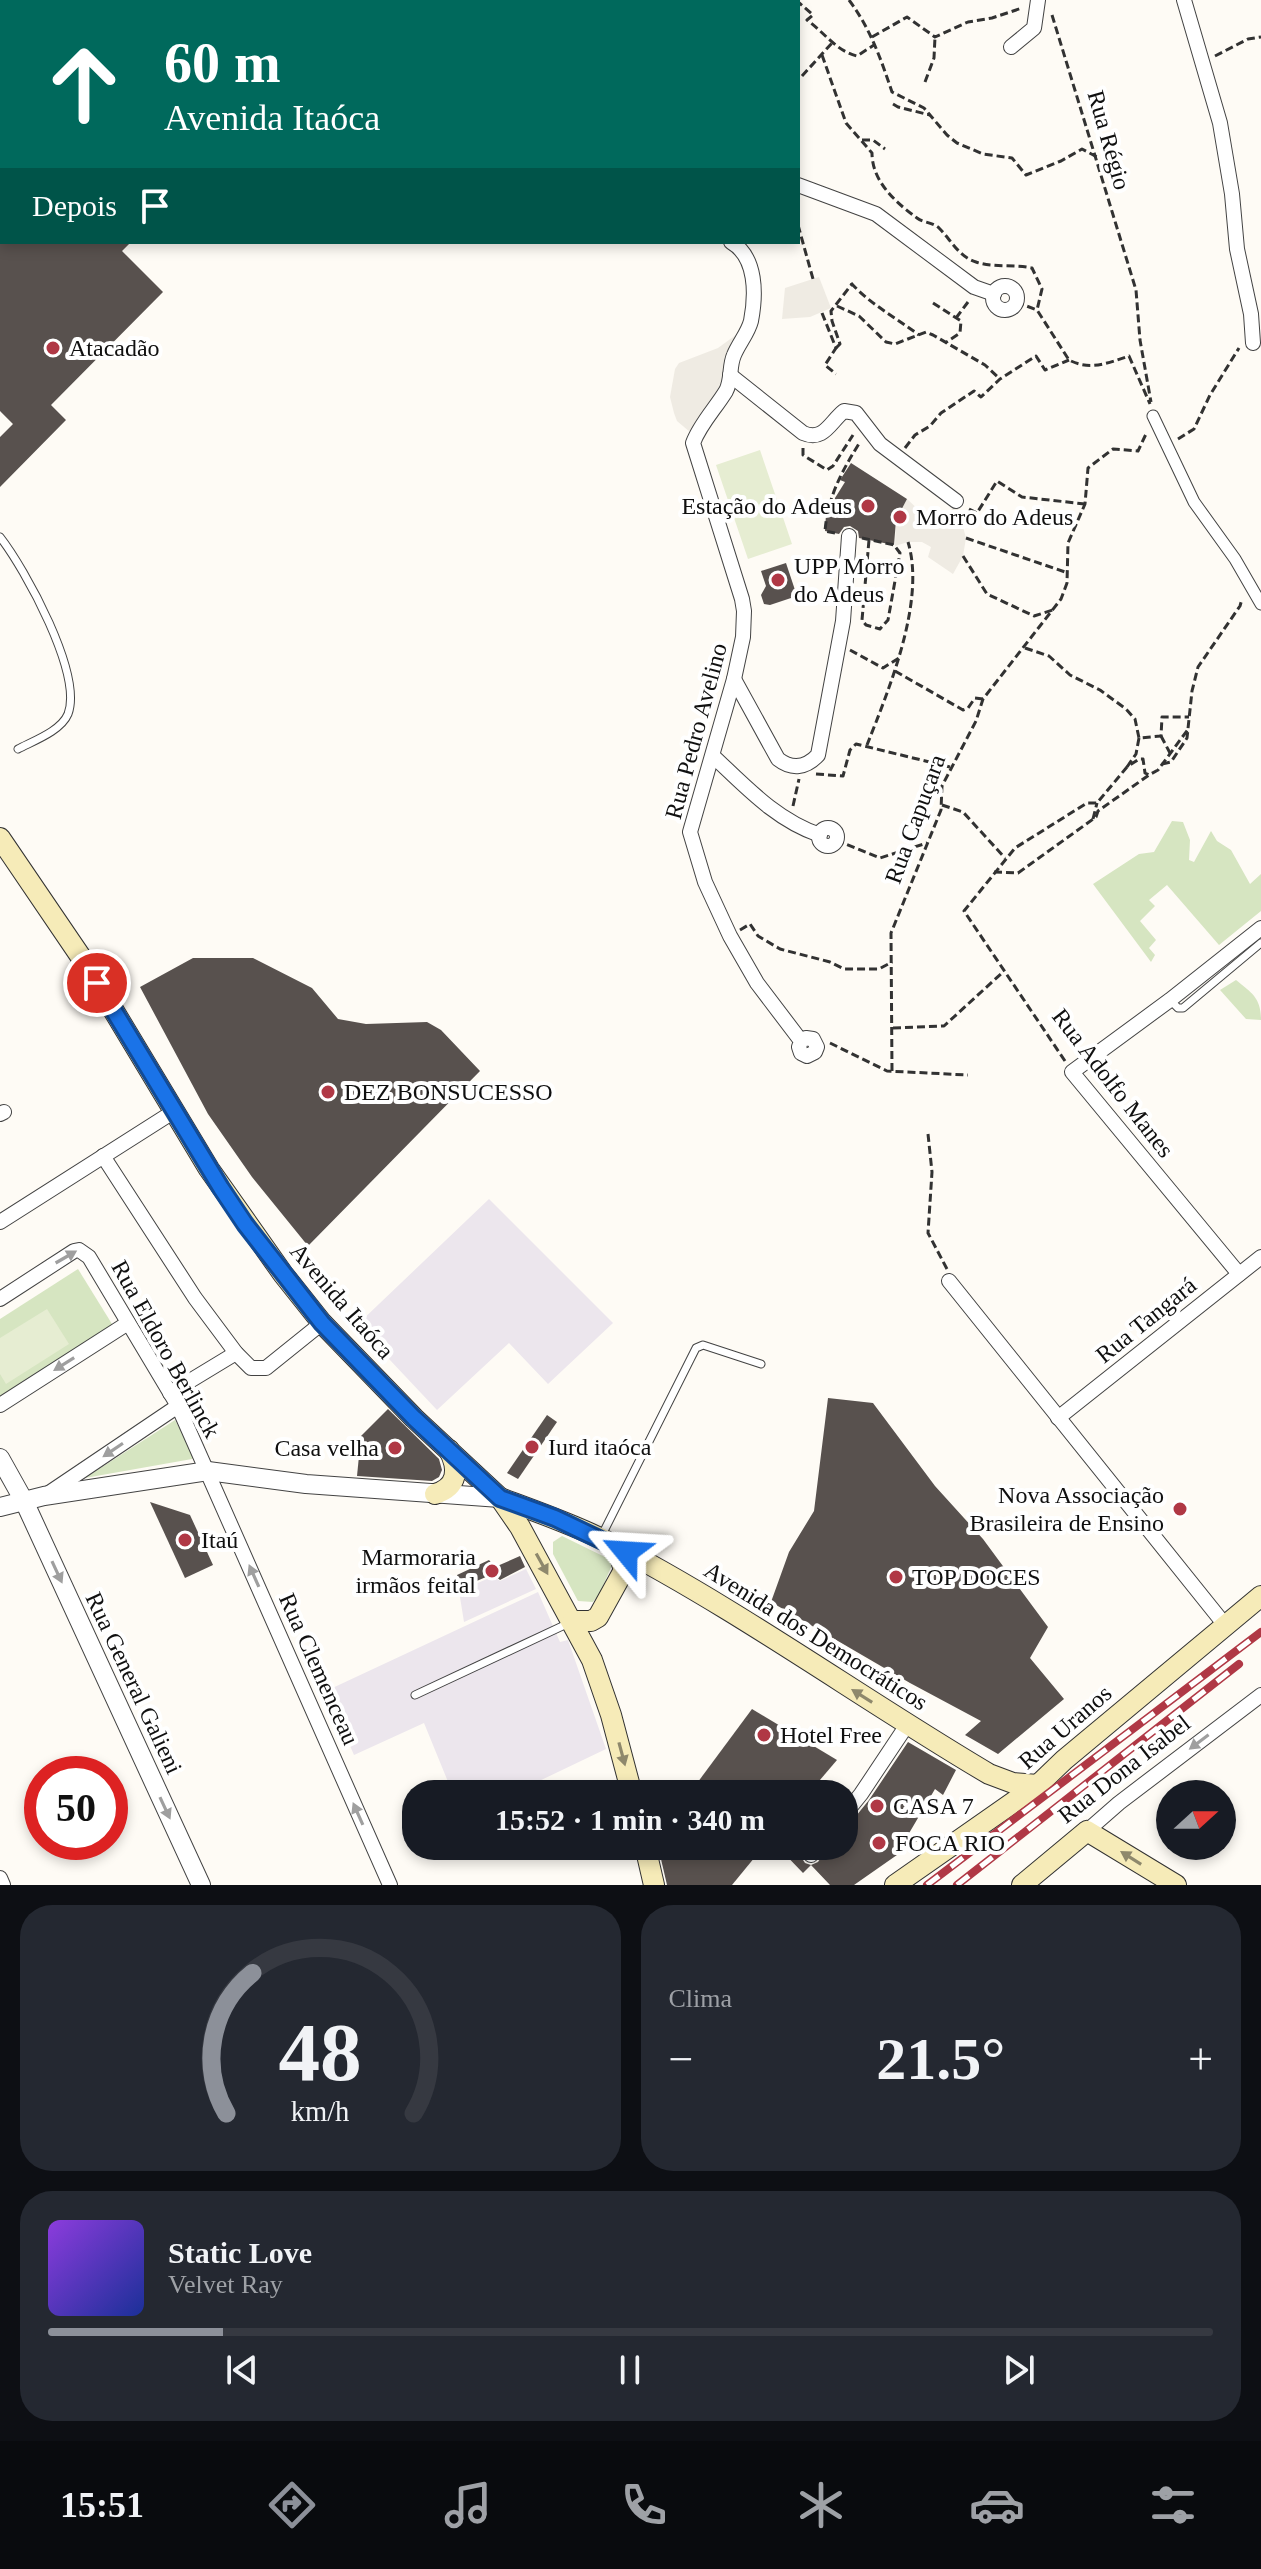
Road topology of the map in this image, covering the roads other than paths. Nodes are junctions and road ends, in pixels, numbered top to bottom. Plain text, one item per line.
1 (1184, 0) edge
2 (1032, 3) edge
3 (1011, 47) dead end
4 (800, 186) edge
5 (733, 244) edge
6 (1016, 302) road end
7 (1253, 336) road end
8 (730, 375) junction
9 (1153, 416) road end
10 (956, 501) road end
11 (849, 536) dead end
12 (0, 537) edge
13 (1261, 604) edge
14 (734, 679) junction
15 (18, 749) dead end
16 (713, 756) junction
17 (0, 838) edge
18 (836, 840) road end
19 (1261, 928) edge
20 (1261, 943) edge
21 (1170, 1000) junction
22 (808, 1041) road end
23 (173, 1112) junction
24 (103, 1156) junction
25 (0, 1222) edge
26 (1261, 1257) edge
27 (1239, 1274) junction
28 (949, 1281) road end
29 (0, 1299) edge
30 (128, 1323) junction
31 (322, 1323) junction
32 (236, 1353) junction
33 (761, 1364) dead end
34 (174, 1399) junction
35 (0, 1405) edge
36 (1058, 1418) junction
37 (449, 1450) junction
38 (0, 1458) edge
39 (208, 1471) junction
40 (435, 1494) junction
41 (44, 1496) junction
42 (500, 1498) junction
43 (24, 1501) junction
44 (0, 1507) edge
45 (604, 1540) junction
46 (1261, 1596) edge
47 (573, 1621) junction
48 (1225, 1625) junction
49 (415, 1695) dead end
50 (1261, 1695) edge
51 (907, 1725) junction
52 (628, 1780) edge
53 (1002, 1780) junction
54 (1038, 1785) junction
55 (858, 1798) edge
56 (997, 1816) junction
57 (1087, 1831) junction
58 (648, 1860) edge
59 (0, 1878) edge
60 (3, 1885) edge
61 (201, 1885) edge
62 (390, 1885) edge
63 (654, 1885) edge
64 (895, 1885) edge
65 (1022, 1885) edge
66 (1176, 1885) edge

1 - 7 street
2 - 3 street
4 - 6 street
5 - 8 street, Rua Pedro Avelino
8 - 10 street
8 - 14 street, Rua Pedro Avelino
9 - 13 street
11 - 14 street
12 - 15 lane
14 - 16 street, Rua Pedro Avelino
16 - 18 street
16 - 22 street, Rua Pedro Avelino
17 - 23 main road, Avenida Itaóca
19 - 21 street
20 - 21 lane
21 - 27 street, Rua Adolfo Manes
23 - 24 street
23 - 31 main road, Avenida Itaóca
24 - 25 street
24 - 32 street
26 - 27 street, Rua Tangará
27 - 36 street, Rua Tangará
28 - 36 street
29 -> 30 street, Rua Eldoro Berlinck
30 - 34 street, Rua Eldoro Berlinck
30 -> 35 street
31 - 32 street
31 - 37 main road, Avenida Itaóca
32 - 34 street
33 - 45 lane
34 - 39 street, Rua Eldoro Berlinck
34 -> 41 street
36 - 48 street
37 - 40 main road
37 - 42 main road, Avenida Itaóca
38 - 43 street, Rua General Galieni
39 - 40 street, Avenida dos Democráticos
39 - 41 street, Avenida dos Democráticos
62 -> 39 street, Rua Clemenceau
40 - 42 street, Avenida dos Democráticos
41 - 43 street, Avenida dos Democráticos
42 - 45 main road, Avenida dos Democráticos
42 -> 47 main road, Avenida Itaóca
43 - 44 street, Avenida dos Democráticos
43 -> 61 street, Rua General Galieni
45 - 47 main road
51 -> 45 main road, Avenida dos Democráticos
46 - 48 main road, Rua Uranos
47 - 49 lane
47 -> 52 main road, Avenida Itaóca
48 - 54 main road, Rua Uranos
50 -> 57 street, Rua Dona Isabel
51 - 53 main road, Avenida dos Democráticos
51 - 55 street
53 - 54 main road, Avenida dos Democráticos
53 - 56 main road
54 - 56 main road, Rua Uranos
56 - 64 main road, Rua Uranos
57 - 65 main road, Rua Dona Isabel
66 -> 57 main road
58 - 63 main road
59 - 60 street

